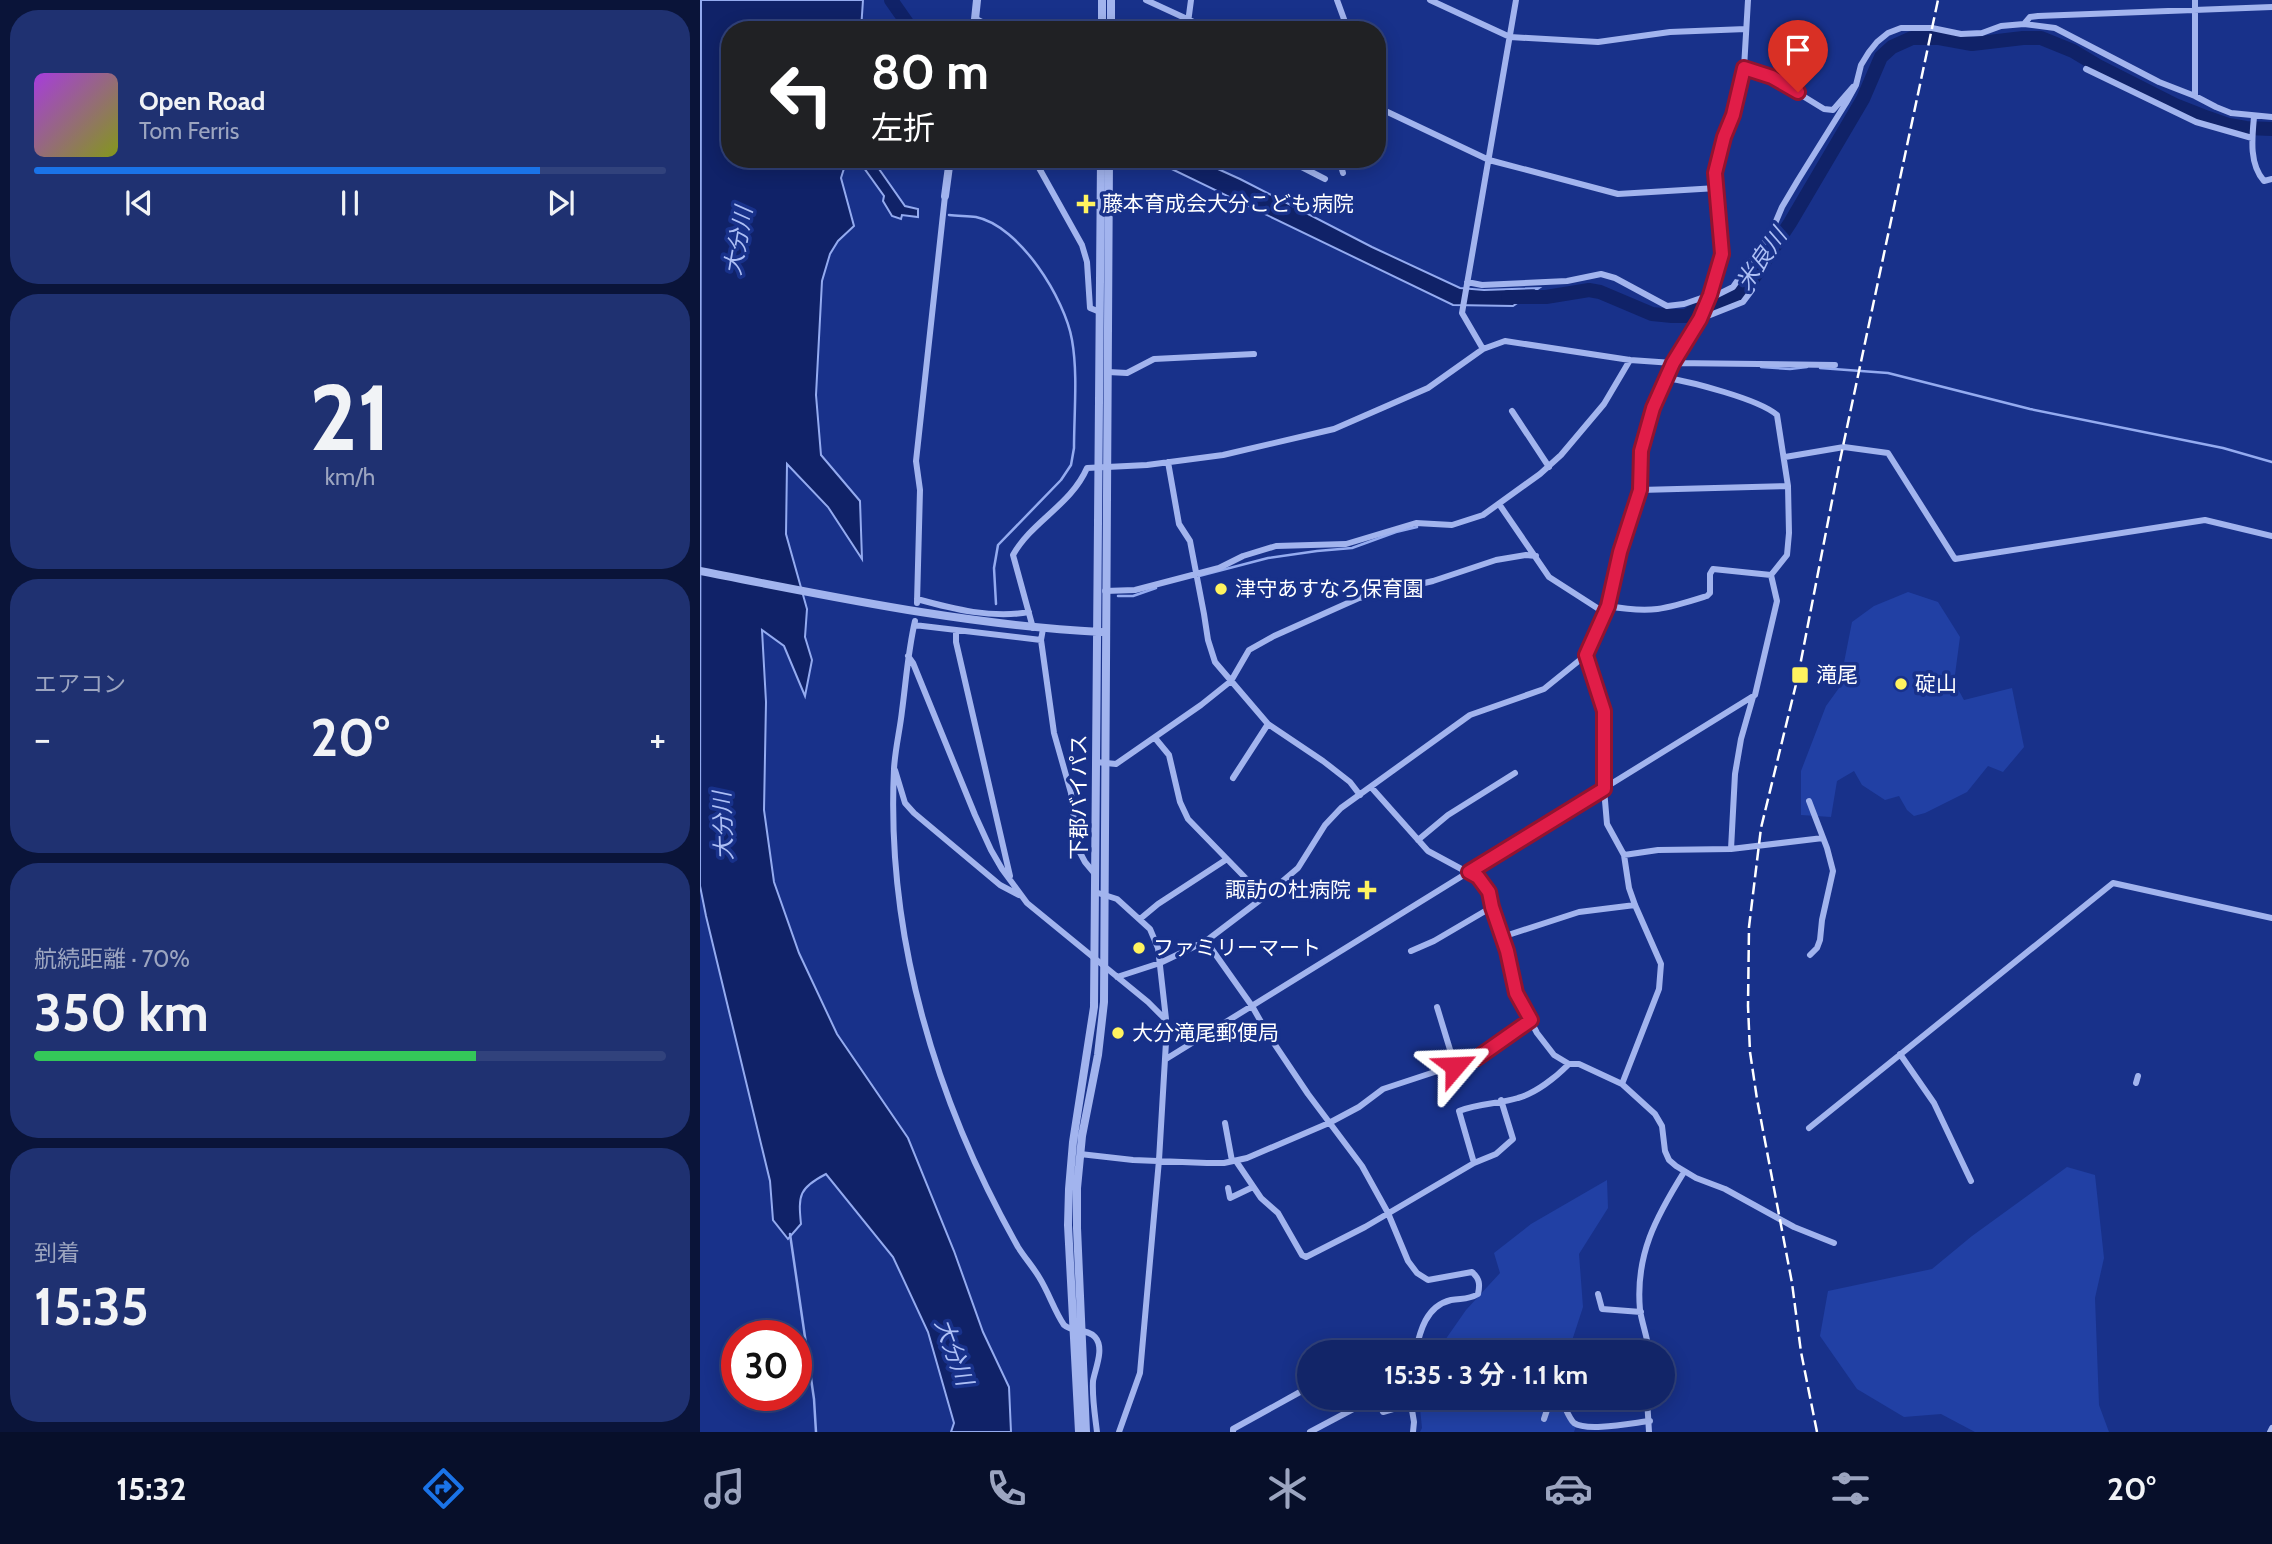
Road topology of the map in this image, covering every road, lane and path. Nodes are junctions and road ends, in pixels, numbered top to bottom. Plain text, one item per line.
1 (977, 0) edge
2 (1102, 0) edge
3 (1111, 0) edge
4 (1146, 0) edge
5 (1191, 0) edge
6 (1336, 0) edge
7 (1430, 0) edge
8 (1516, 0) edge
9 (1748, 0) edge
10 (2194, 0) edge
11 (2272, 8) edge
12 (2195, 10) junction
13 (976, 19) joint
14 (1188, 19) junction
15 (980, 21) edge
16 (1102, 21) edge
17 (1111, 21) edge
18 (1192, 21) edge
19 (1344, 21) edge
20 (2024, 24) junction
21 (1746, 29) junction
22 (1510, 37) junction
23 (1744, 68) junction
24 (2086, 69) dead end
25 (1856, 85) junction
26 (2195, 96) junction
27 (1386, 111) edge
28 (2254, 117) junction
29 (2272, 117) edge
30 (2252, 138) junction
31 (1489, 160) junction
32 (949, 168) edge
33 (1039, 168) edge
34 (1101, 168) edge
35 (1110, 168) edge
36 (1308, 168) edge
37 (1342, 168) edge
38 (1343, 173) dead end
39 (1325, 179) dead end
40 (2272, 179) edge
41 (1717, 188) junction
42 (945, 196) joint
43 (1468, 282) junction
44 (1752, 290) dead end
45 (1710, 295) junction
46 (1100, 312) junction
47 (1700, 319) junction
48 (1483, 349) junction
49 (1254, 354) dead end
50 (1630, 360) junction
51 (1673, 363) junction
52 (1835, 365) dead end
53 (1108, 372) junction
54 (1667, 378) junction
55 (1512, 411) dead end
56 (1785, 457) junction
57 (1168, 462) junction
58 (1103, 467) junction
59 (1549, 467) junction
60 (1788, 486) junction
61 (1640, 490) junction
62 (1500, 504) junction
63 (2272, 536) edge
64 (1536, 556) junction
65 (700, 571) edge
66 (1771, 575) junction
67 (1197, 577) junction
68 (1102, 590) junction
69 (1607, 610) junction
70 (1029, 612) junction
71 (1033, 628) junction
72 (1043, 629) junction
73 (956, 630) junction
74 (1102, 632) junction
75 (1041, 640) junction
76 (1586, 655) junction
77 (908, 656) junction
78 (1231, 681) junction
79 (1753, 697) junction
80 (1268, 724) junction
81 (1155, 738) junction
82 (1101, 763) junction
83 (894, 768) junction
84 (1515, 773) dead end
85 (1233, 778) dead end
86 (1371, 788) junction
87 (1604, 789) junction
88 (1360, 795) junction
89 (1809, 801) dead end
90 (1823, 838) junction
91 (1418, 840) junction
92 (1731, 849) junction
93 (1624, 855) junction
94 (1227, 859) junction
95 (1469, 872) junction
96 (1096, 874) junction
97 (1011, 882) junction
98 (1100, 892) junction
99 (1264, 897) junction
100 (1023, 898) junction
101 (1635, 905) junction
102 (1492, 907) junction
103 (2272, 918) edge
104 (1140, 919) junction
105 (1502, 937) junction
106 (1206, 941) junction
107 (1411, 950) dead end
108 (1810, 955) dead end
109 (1095, 959) junction
110 (1160, 963) junction
111 (1104, 967) junction
112 (1117, 978) junction
113 (1252, 1006) junction
114 (1437, 1007) dead end
115 (1531, 1020) junction
116 (1166, 1021) junction
117 (1900, 1055) junction
118 (1166, 1059) junction
119 (1569, 1064) junction
120 (1455, 1066) junction
121 (1622, 1084) junction
122 (1500, 1100) junction
123 (1329, 1122) junction
124 (1225, 1124) dead end
125 (1809, 1128) dead end
126 (1080, 1154) junction
127 (1159, 1160) junction
128 (1234, 1161) junction
129 (1474, 1163) junction
130 (1684, 1172) junction
131 (1972, 1181) dead end
132 (1253, 1187) junction
133 (1227, 1188) dead end
134 (1388, 1213) junction
135 (1834, 1244) dead end
136 (1598, 1294) dead end
137 (1641, 1312) junction
138 (1077, 1331) junction
139 (1418, 1340) edge
140 (1646, 1340) edge
141 (1297, 1394) edge
142 (1352, 1410) edge
143 (1412, 1410) edge
144 (1649, 1410) edge
145 (1544, 1419) dead end
146 (1650, 1421) junction
147 (1412, 1431) edge
148 (1079, 1432) edge
149 (1086, 1432) edge
150 (1097, 1432) edge
151 (1119, 1432) edge
152 (1233, 1432) edge
153 (1310, 1432) edge
154 (1649, 1432) edge

1 - 13 street
2 - 16 street
3 - 17 street
4 - 14 street
5 - 14 street
6 - 19 street
7 - 22 street
8 - 22 street
9 - 21 street
10 - 12 street
11 - 12 street
12 - 20 street
12 - 26 street
13 - 15 street
14 - 18 street
20 - 25 street
20 - 26 street
21 - 22 street
21 - 23 street
22 - 31 street
23 - 25 street
23 - 41 street
24 - 30 street
25 - 45 street
26 - 28 street
27 - 31 street
28 - 29 street
28 - 30 street
30 - 40 street
31 - 41 street
31 - 43 street
32 - 42 street
33 - 46 street
34 - 46 street
35 - 53 street
36 - 39 street
37 - 38 street
41 - 45 street
42 - 70 street
43 - 45 street
43 - 48 street
44 - 47 street
45 - 47 street
46 - 58 street
47 - 51 street
48 - 50 street
48 - 57 street
49 - 53 street
50 - 51 street
50 - 59 street
51 - 52 street
51 - 54 street
53 - 58 street
54 - 56 street
54 - 61 street
55 - 59 street
56 - 60 street
56 - 63 street
57 - 58 street
57 - 67 street
58 - 68 street
58 - 70 street
59 - 62 street
60 - 61 street
60 - 66 street
61 - 69 street
62 - 64 street
62 - 67 street
64 - 69 street
64 - 78 street
65 - 71 street
66 - 69 street
66 - 79 street
67 - 68 street
67 - 78 street
68 - 74 street
69 - 76 street
70 - 71 street
71 - 72 street
72 - 74 street
72 - 75 street
73 - 75 street
73 - 77 street
73 - 97 street
74 - 82 street
75 - 96 street
76 - 86 street
76 - 87 street
77 - 83 street
77 - 97 street
78 - 80 street
78 - 81 street
79 - 87 street
79 - 92 street
80 - 85 street
80 - 88 street
81 - 82 street
81 - 94 street
82 - 96 street, 下郡バイパス
82 - 98 street
83 - 100 street
83 - 138 street
84 - 91 street
86 - 88 street
86 - 91 street
87 - 93 street
87 - 95 street
88 - 99 street
89 - 90 street
90 - 92 street
90 - 108 street
91 - 95 street
92 - 93 street
93 - 101 street
94 - 99 street
94 - 104 street
95 - 102 street
95 - 113 street
96 - 98 street, 下郡バイパス
97 - 100 street
98 - 104 street
98 - 109 street, 下郡バイパス
98 - 111 street
99 - 106 street
100 - 109 street
101 - 105 street
101 - 121 street
102 - 105 street
102 - 107 street
103 - 117 street
104 - 110 street
105 - 115 street
106 - 110 street
106 - 113 street
109 - 111 street
109 - 138 street, 下郡バイパス
110 - 112 street
110 - 116 street
111 - 112 street
111 - 126 street
112 - 116 street
113 - 118 street
113 - 123 street
114 - 120 street
115 - 119 street
115 - 120 street
116 - 118 street
117 - 125 street
117 - 131 street
118 - 127 street
119 - 121 street
119 - 122 street
120 - 123 street
121 - 130 street
122 - 129 street
122 - 129 street
123 - 128 street
123 - 134 street
124 - 128 street
126 - 127 street
126 - 138 street
127 - 128 street
127 - 151 street
128 - 132 street
129 - 134 street
130 - 135 street
130 - 137 street
132 - 133 street
132 - 134 street
134 - 139 street
136 - 137 street
137 - 140 street
138 - 148 street, 下郡バイパス
138 - 149 street
138 - 150 street
141 - 152 street
142 - 153 street
143 - 147 street
144 - 146 street
145 - 146 street
146 - 154 street

